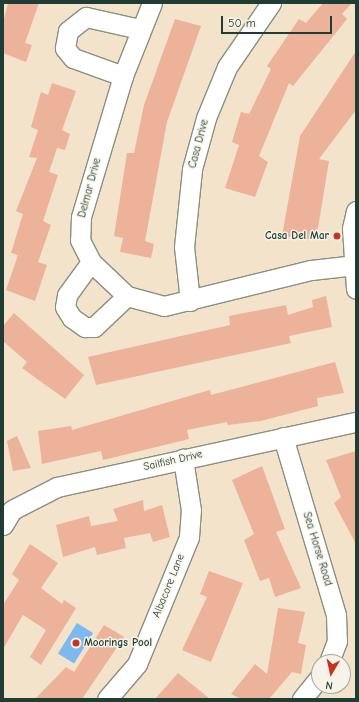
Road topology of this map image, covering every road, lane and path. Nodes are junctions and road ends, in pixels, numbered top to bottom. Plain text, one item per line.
1 (152, 3) edge
2 (271, 3) edge
3 (140, 29) junction
4 (123, 76) junction
5 (356, 211) edge
6 (91, 262) junction
7 (354, 265) edge
8 (356, 289) edge
9 (128, 296) junction
10 (190, 301) junction
11 (356, 422) edge
12 (283, 437) junction
13 (183, 459) junction
14 (3, 524) edge
15 (332, 654) edge
16 (311, 688) edge
17 (107, 699) edge
18 (302, 699) edge

1 - 3 street, Delmar Drive
2 - 10 street, Casa Drive
3 - 4 street, Delmar Drive
3 - 4 street
4 - 6 street, Delmar Drive
5 - 7 street
6 - 9 street, Delmar Drive
6 - 9 street
7 - 8 street
7 - 10 street, Delmar Drive
9 - 10 street, Delmar Drive
11 - 12 street, Sailfish Drive
12 - 13 street, Sailfish Drive
12 - 15 street, Sea Horse Road
13 - 14 street, Sailfish Drive
13 - 17 street, Albacore Lane
16 - 18 street

